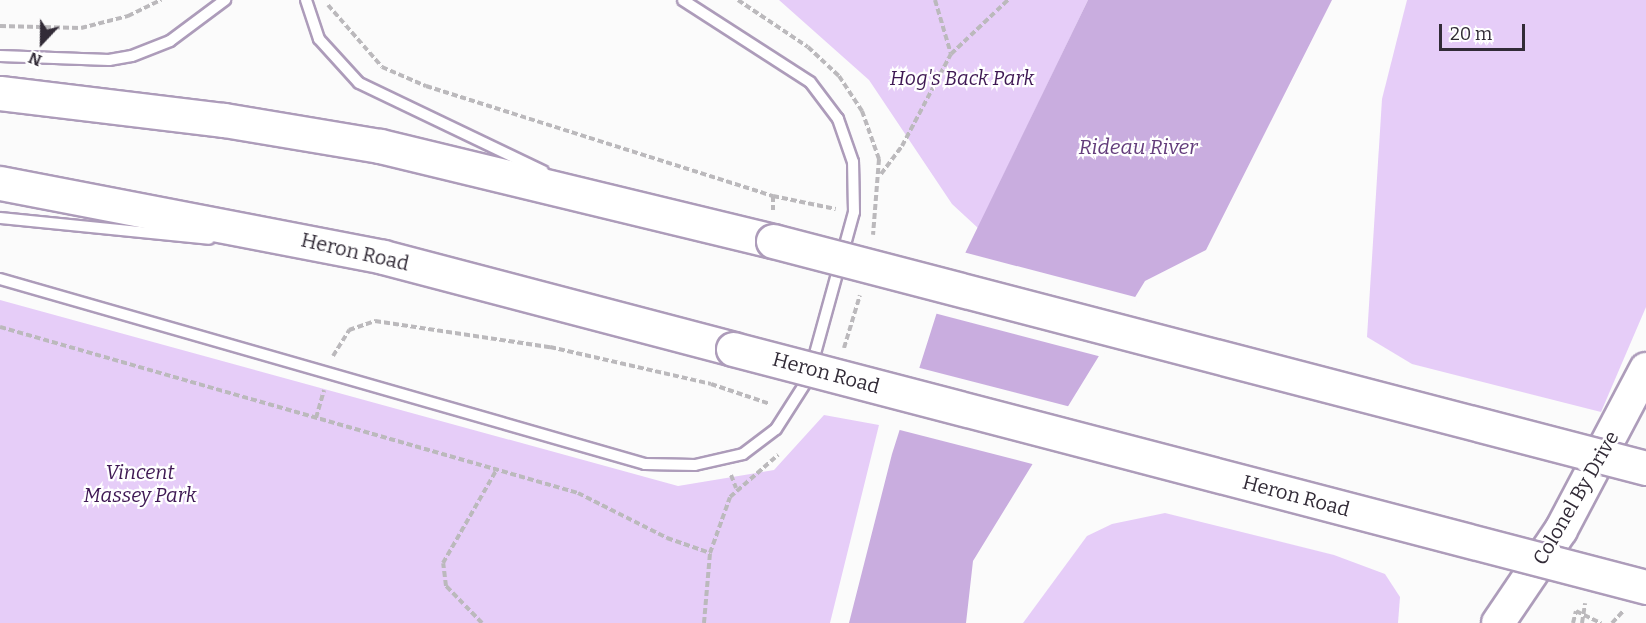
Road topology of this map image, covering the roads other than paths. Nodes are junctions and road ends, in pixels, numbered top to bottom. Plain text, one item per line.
1 (225, 0) edge
2 (306, 0) edge
3 (683, 0) edge
4 (0, 56) edge
5 (0, 93) edge
6 (0, 183) edge
7 (615, 203) junction
8 (0, 218) edge
9 (383, 257) junction
10 (0, 279) edge
11 (1646, 369) edge
12 (1646, 468) edge
13 (1646, 587) edge
14 (1498, 623) edge

1 - 4 lane
2 - 7 lane
3 - 10 lane
5 - 7 main road
6 - 9 main road, Heron Road
7 - 12 main road, bridge
8 - 9 lane
9 - 13 main road, Heron Road, bridge
11 - 14 main road, Colonel By Drive

